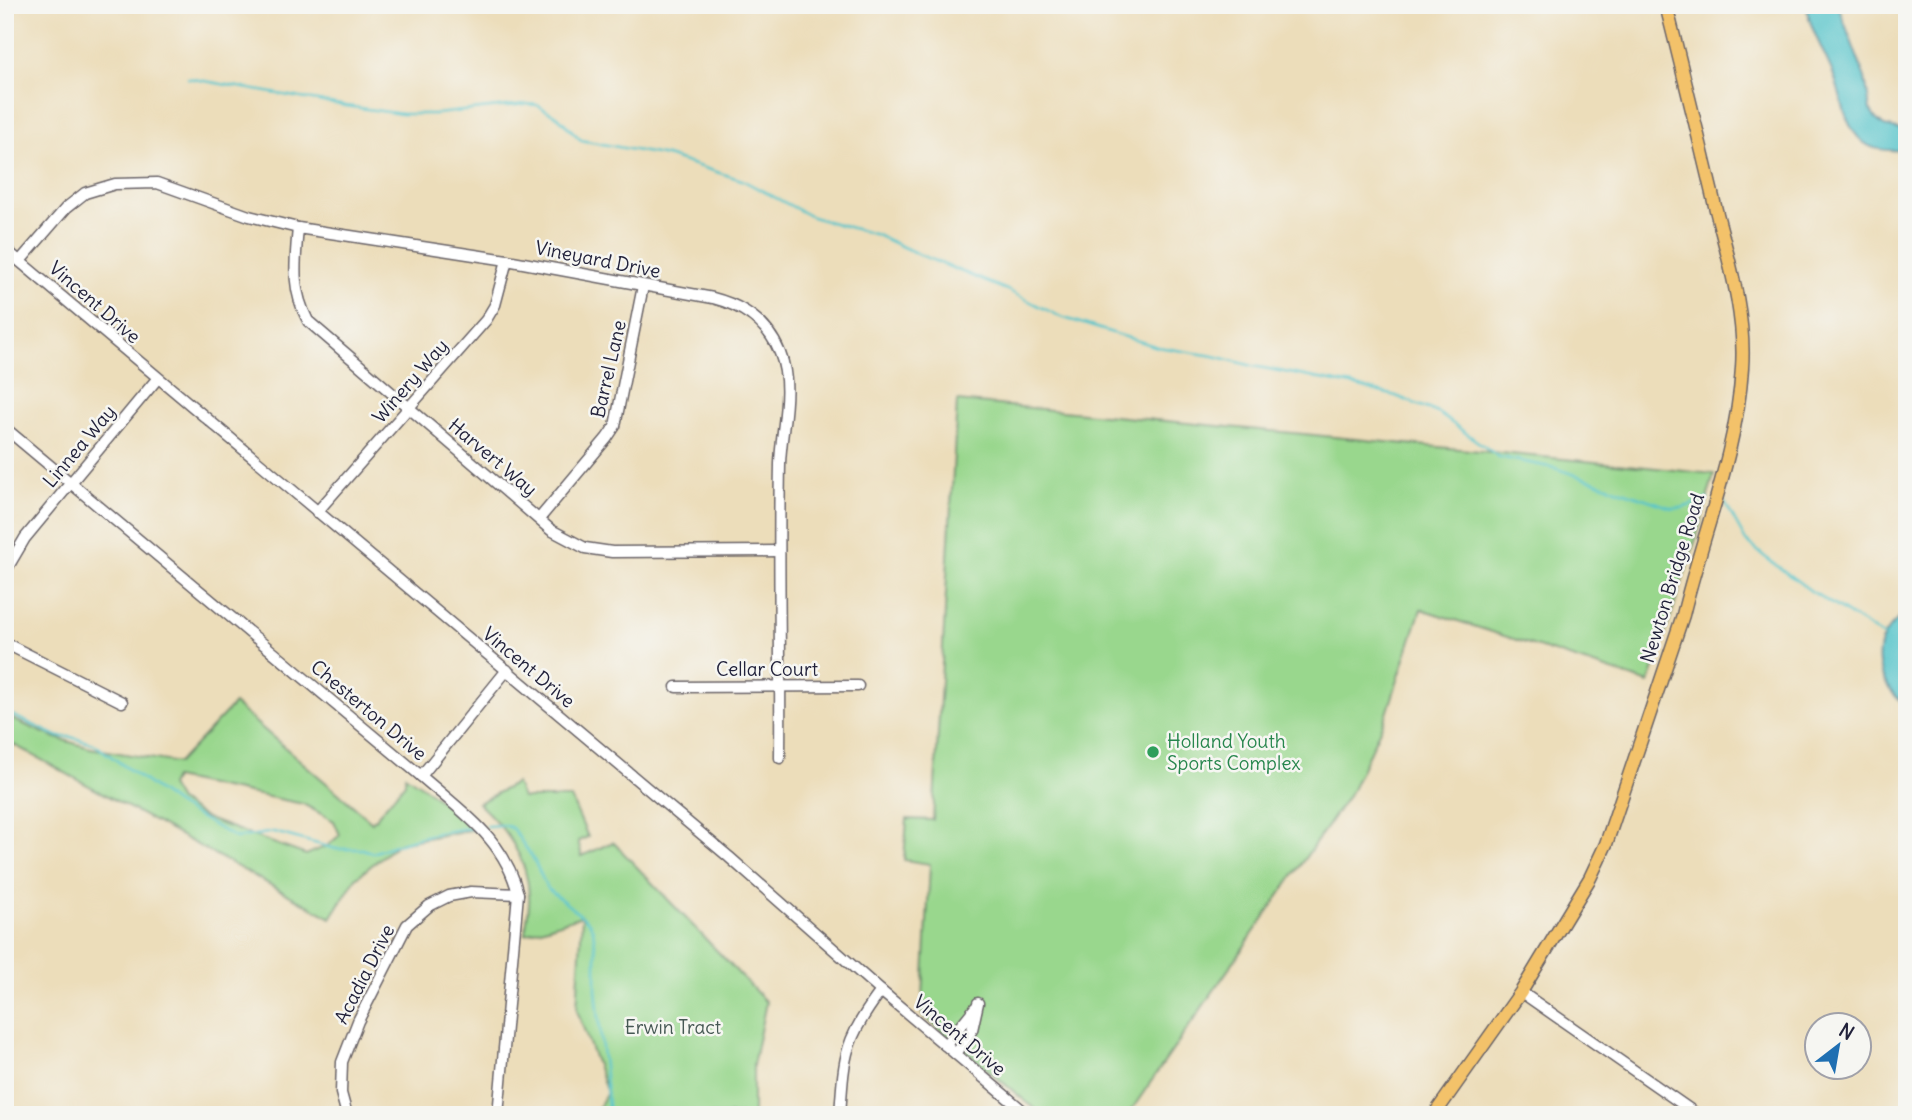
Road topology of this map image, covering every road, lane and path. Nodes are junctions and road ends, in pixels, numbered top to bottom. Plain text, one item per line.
1 (1666, 5) edge
2 (298, 228) junction
3 (5, 249) edge
4 (507, 260) junction
5 (20, 261) junction
6 (643, 286) junction
7 (157, 379) junction
8 (409, 408) junction
9 (5, 428) edge
10 (71, 484) junction
11 (317, 512) junction
12 (539, 519) junction
13 (779, 551) junction
14 (5, 572) edge
15 (5, 643) edge
16 (507, 670) junction
17 (858, 686) dead end
18 (676, 687) dead end
19 (780, 687) junction
20 (122, 702) dead end
21 (780, 758) dead end
22 (421, 776) junction
23 (518, 894) junction
24 (881, 991) junction
25 (1521, 992) junction
26 (945, 1045) junction
27 (956, 1055) junction
28 (347, 1115) edge
29 (498, 1115) edge
30 (840, 1115) edge
31 (1028, 1115) edge
32 (1434, 1115) edge
33 (1698, 1115) edge

1 - 25 main road, Newton Bridge Road
2 - 4 street, Vineyard Drive
2 - 5 street, Vineyard Drive
2 - 8 street, Harvert Way
3 - 5 street, Vincent Drive
4 - 6 street, Vineyard Drive
4 - 8 street, Winery Way
5 - 7 street, Vincent Drive
6 - 12 street, Barrel Lane
6 - 13 street, Vineyard Drive
7 - 10 street, Linnea Way
7 - 11 street, Vincent Drive
8 - 11 street, Winery Way
8 - 12 street, Harvert Way
9 - 10 street, Chesterton Drive
10 - 14 street, Linnea Way
10 - 22 street, Chesterton Drive
11 - 16 street, Vincent Drive
12 - 13 street, Harvert Way
13 - 19 street, Vineyard Drive
15 - 20 street
16 - 22 street
16 - 24 street, Vincent Drive
17 - 19 street, Cellar Court
18 - 19 street, Cellar Court
19 - 21 street, Vineyard Drive
22 - 23 street, Chesterton Drive
23 - 28 street, Acadia Drive
23 - 29 street, Chesterton Drive
24 - 26 street, Vincent Drive
24 - 30 street
25 - 32 main road, Newton Bridge Road
25 - 33 street
26 - 27 street, Vincent Drive
26 - 27 street
27 - 31 street, Vincent Drive

